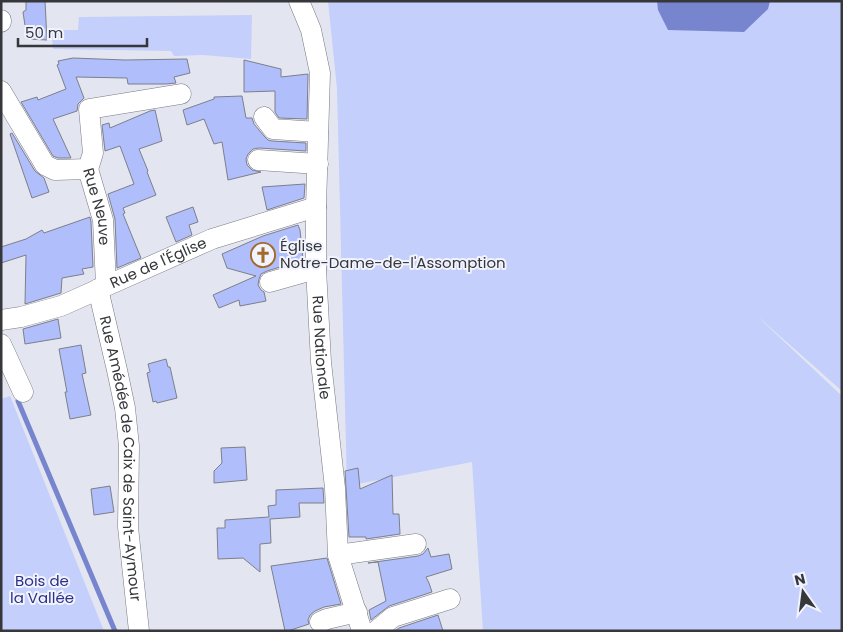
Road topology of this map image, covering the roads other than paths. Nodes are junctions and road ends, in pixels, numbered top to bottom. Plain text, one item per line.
1 (299, 1) edge
2 (312, 1) edge
3 (311, 30) junction
4 (1, 91) edge
5 (181, 94) dead end
6 (264, 117) dead end
7 (318, 132) junction
8 (258, 160) dead end
9 (318, 164) junction
10 (88, 169) junction
11 (316, 207) junction
12 (316, 269) junction
13 (270, 282) dead end
14 (102, 287) junction
15 (1, 320) edge
16 (1, 344) edge
17 (23, 392) dead end
18 (416, 544) dead end
19 (338, 555) junction
20 (450, 598) dead end
21 (320, 622) dead end
22 (359, 622) edge
23 (139, 631) edge
24 (376, 631) edge

1 - 3 street, Rue Nationale
2 - 3 street, Rue Nationale
3 - 7 street, Rue Nationale
4 - 10 street, Rue Neuve
5 - 10 street
6 - 7 street
7 - 9 street, Rue Nationale
8 - 9 street
9 - 11 street, Rue Nationale
10 - 14 street, Rue Neuve
11 - 12 street, Rue Nationale
11 - 14 street, Rue de l'Église
12 - 13 street
12 - 19 street, Rue Nationale
14 - 15 street, Rue de l'Église
14 - 23 street, Rue Amédée de Caix de Saint-Aymour
16 - 17 street
18 - 19 street
19 - 22 street, Rue Nationale
20 - 24 street
21 - 22 street

